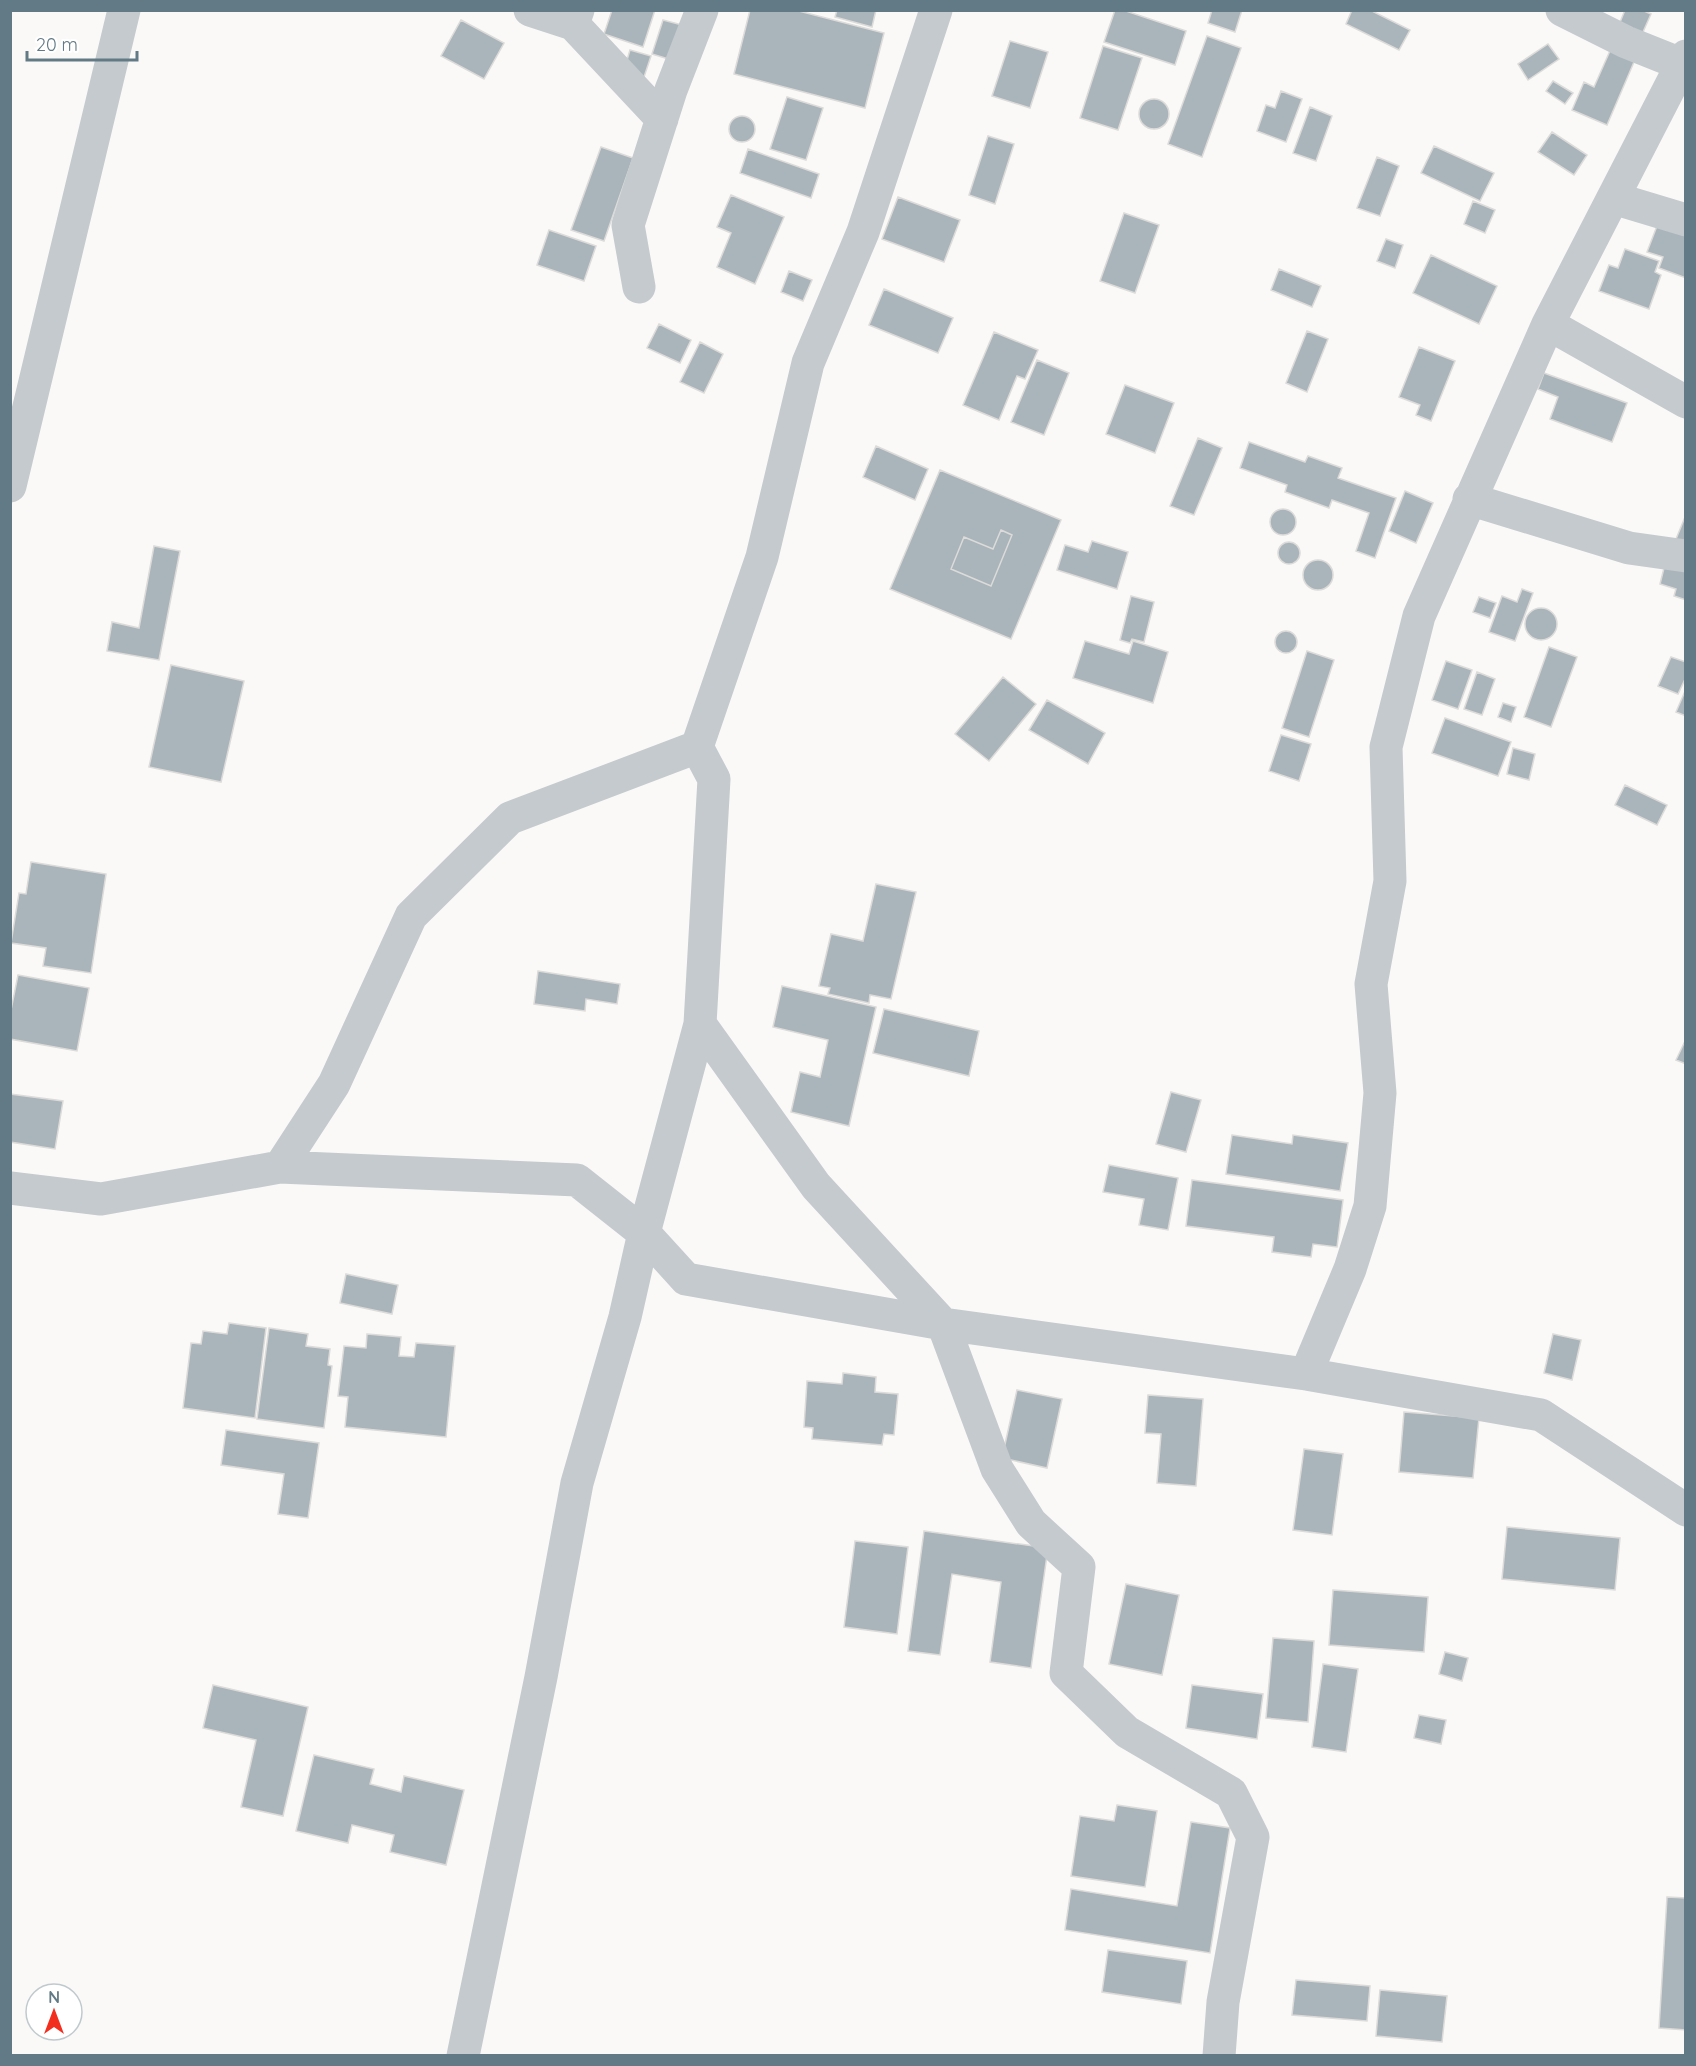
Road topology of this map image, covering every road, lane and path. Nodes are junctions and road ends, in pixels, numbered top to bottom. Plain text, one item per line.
1 (124, 10) edge
2 (530, 10) edge
3 (702, 10) edge
4 (936, 10) edge
5 (1562, 10) edge
6 (575, 17) edge
7 (1683, 60) edge
8 (662, 119) junction
9 (1613, 198) junction
10 (1686, 220) edge
11 (639, 287) dead end
12 (1548, 324) junction
13 (1686, 402) edge
14 (10, 486) edge
15 (1469, 499) junction
16 (1686, 556) edge
17 (697, 747) junction
18 (700, 1024) junction
19 (280, 1167) junction
20 (10, 1188) edge
21 (645, 1233) junction
22 (944, 1324) junction
23 (1306, 1374) junction
24 (1686, 1510) edge
25 (463, 2055) edge
26 (1219, 2055) edge

1 - 14 street
2 - 6 street
3 - 8 street
4 - 17 street
5 - 7 street
6 - 8 street
7 - 9 street
8 - 11 street
9 - 10 street
9 - 12 street
12 - 13 street
12 - 15 street
15 - 16 street
15 - 23 street
17 - 18 street
17 - 19 street
18 - 21 street
18 - 22 street
19 - 20 street
19 - 21 street
21 - 22 street
21 - 25 street
22 - 23 street
22 - 26 street
23 - 24 street

